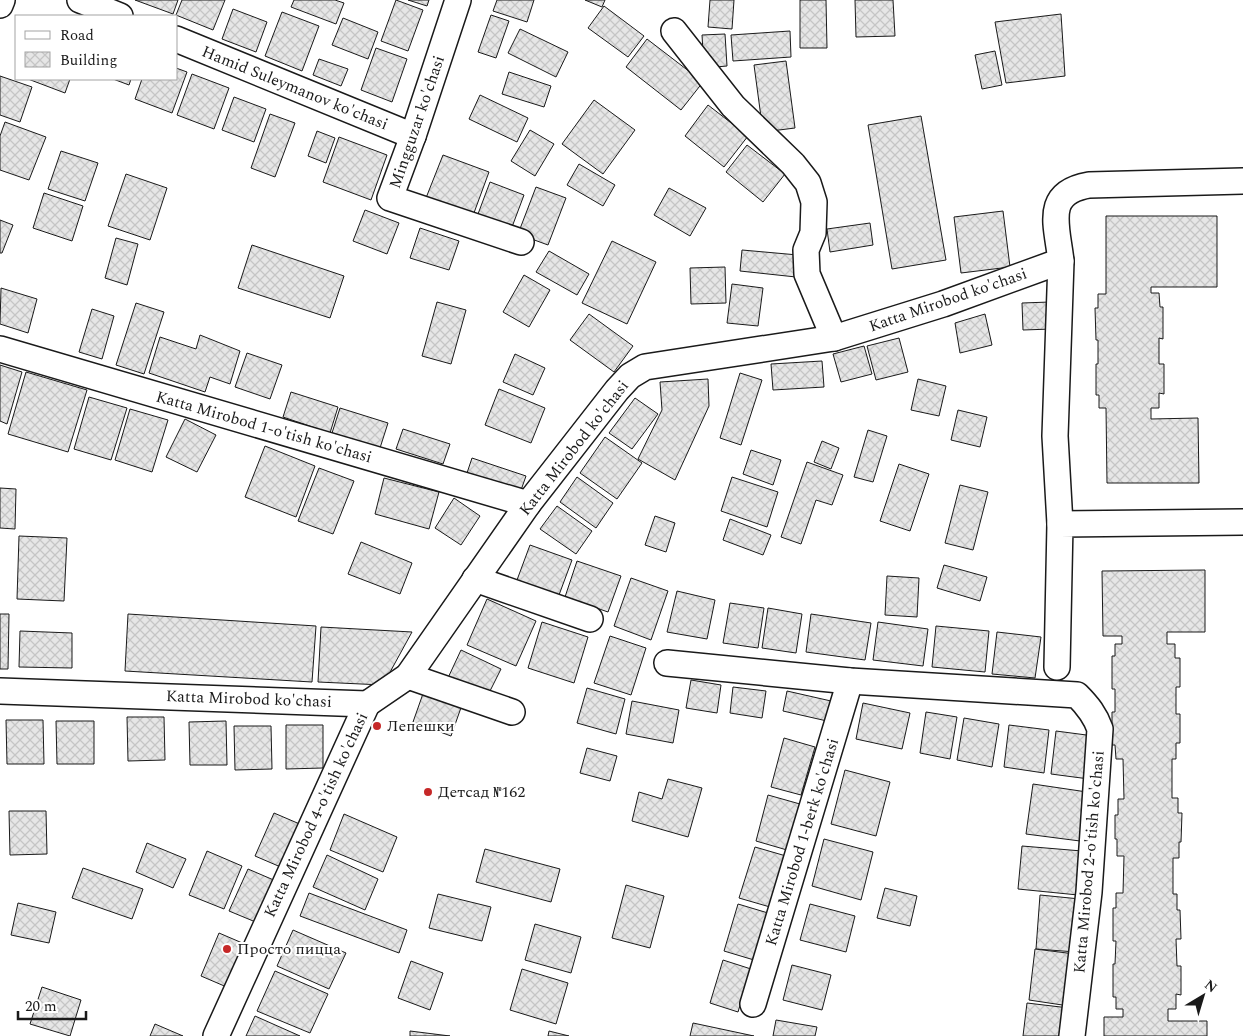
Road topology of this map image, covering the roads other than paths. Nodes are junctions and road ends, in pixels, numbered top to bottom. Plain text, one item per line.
1 (2, 0) edge
2 (80, 0) edge
3 (458, 0) edge
4 (0, 5) edge
5 (118, 15) edge
6 (674, 32) dead end
7 (178, 40) edge
8 (413, 136) junction
9 (1243, 181) edge
10 (521, 242) dead end
11 (1061, 260) junction
12 (834, 338) junction
13 (0, 349) edge
14 (528, 504) junction
15 (1243, 522) edge
16 (1060, 524) junction
17 (475, 579) junction
18 (590, 619) dead end
19 (667, 663) dead end
20 (1057, 667) dead end
21 (408, 676) junction
22 (850, 681) junction
23 (0, 691) edge
24 (367, 704) junction
25 (512, 712) dead end
26 (753, 1004) dead end
27 (216, 1036) edge
28 (1072, 1036) edge

1 - 4 street
2 - 5 street
3 - 8 street, Mingguzar ko'chasi
6 - 12 street
7 - 8 street, Hamid Suleymanov ko'chasi
8 - 10 street, Mingguzar ko'chasi
9 - 11 street
11 - 12 street, Katta Mirobod ko'chasi
11 - 16 street
12 - 14 street, Katta Mirobod ko'chasi
13 - 14 street, Katta Mirobod 1-o'tish ko'chasi
14 - 17 street, Katta Mirobod ko'chasi
15 - 16 street
16 - 20 street
17 - 18 street
17 - 21 street, Katta Mirobod ko'chasi
19 - 22 street
21 - 24 street, Katta Mirobod ko'chasi
21 - 25 street
22 - 26 street, Katta Mirobod 1-berk ko'chasi
22 - 28 street, Katta Mirobod 2-o'tish ko'chasi
23 - 24 street, Katta Mirobod ko'chasi
24 - 27 street, Katta Mirobod 4-o'tish ko'chasi

